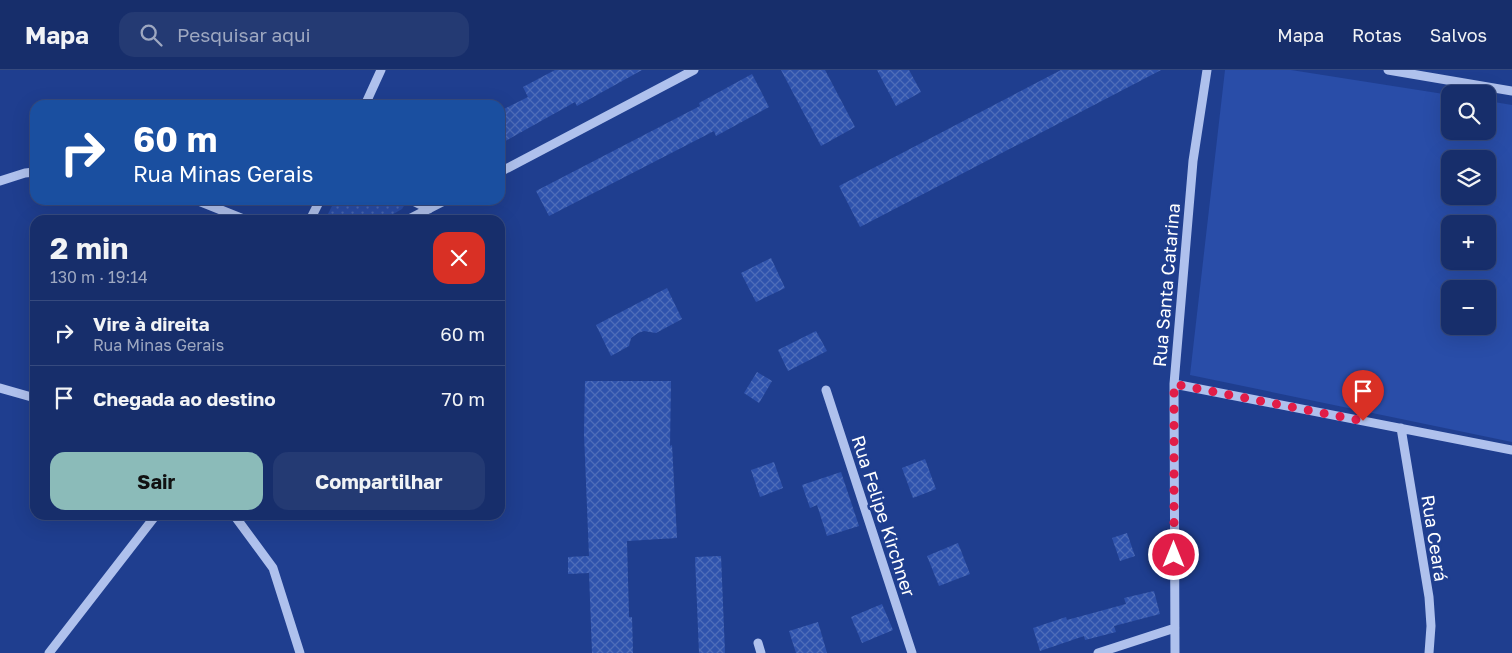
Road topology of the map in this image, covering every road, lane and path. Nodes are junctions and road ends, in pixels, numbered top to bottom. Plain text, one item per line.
1 (381, 70) edge
2 (694, 70) edge
3 (1207, 70) edge
4 (1388, 70) edge
5 (1512, 90) edge
6 (367, 100) edge
7 (505, 169) edge
8 (30, 172) edge
9 (0, 181) edge
10 (208, 205) edge
11 (421, 205) edge
12 (437, 205) edge
13 (429, 209) junction
14 (234, 215) edge
15 (418, 215) edge
16 (1174, 384) junction
17 (0, 388) edge
18 (826, 390) dead end
19 (30, 397) edge
20 (1401, 428) junction
21 (1512, 450) edge
22 (152, 520) edge
23 (238, 520) edge
24 (1175, 628) junction
25 (758, 642) dead end
26 (50, 653) edge
27 (300, 653) edge
28 (761, 653) edge
29 (912, 653) edge
30 (1098, 653) edge
31 (1175, 653) edge
32 (1429, 653) edge

1 - 6 street
2 - 7 street
3 - 16 street, Rua Santa Catarina
4 - 5 street
8 - 9 street
10 - 14 street
11 - 13 street
12 - 13 street
13 - 15 street
16 - 20 street
16 - 24 street, Rua Santa Catarina
17 - 19 street
18 - 29 street, Rua Felipe Kirchner
20 - 21 street
20 - 32 street, Rua Ceará
22 - 26 street
23 - 27 street
24 - 30 street
24 - 31 street, Rua Santa Catarina
25 - 28 street

